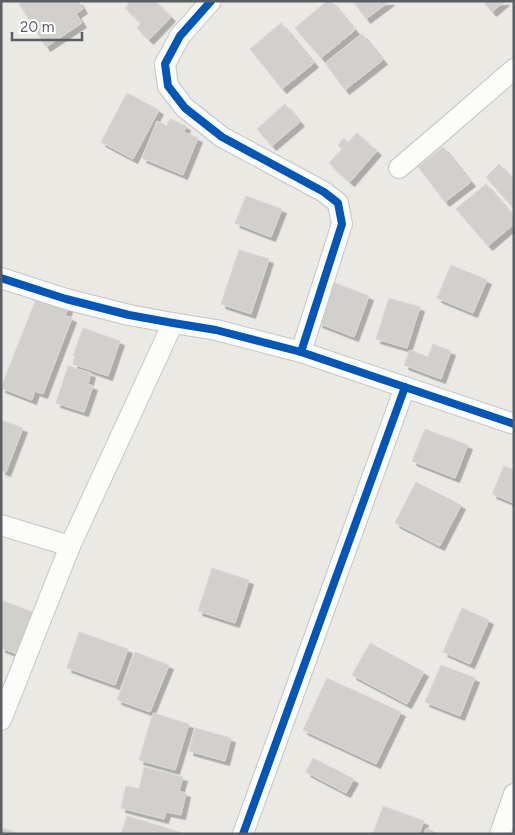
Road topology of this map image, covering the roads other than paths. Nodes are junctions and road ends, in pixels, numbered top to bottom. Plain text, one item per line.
1 (212, 1) edge
2 (514, 69) edge
3 (398, 168) dead end
4 (1, 278) edge
5 (173, 323) junction
6 (301, 352) junction
7 (405, 387) junction
8 (514, 424) edge
9 (1, 525) edge
10 (70, 546) junction
11 (1, 720) edge
12 (514, 794) edge
13 (243, 834) edge
14 (500, 834) edge

1 - 6 street
2 - 3 street
4 - 5 street
5 - 6 street
5 - 10 street
6 - 7 street
7 - 8 street
7 - 13 street
9 - 10 street
10 - 11 street
12 - 14 street

